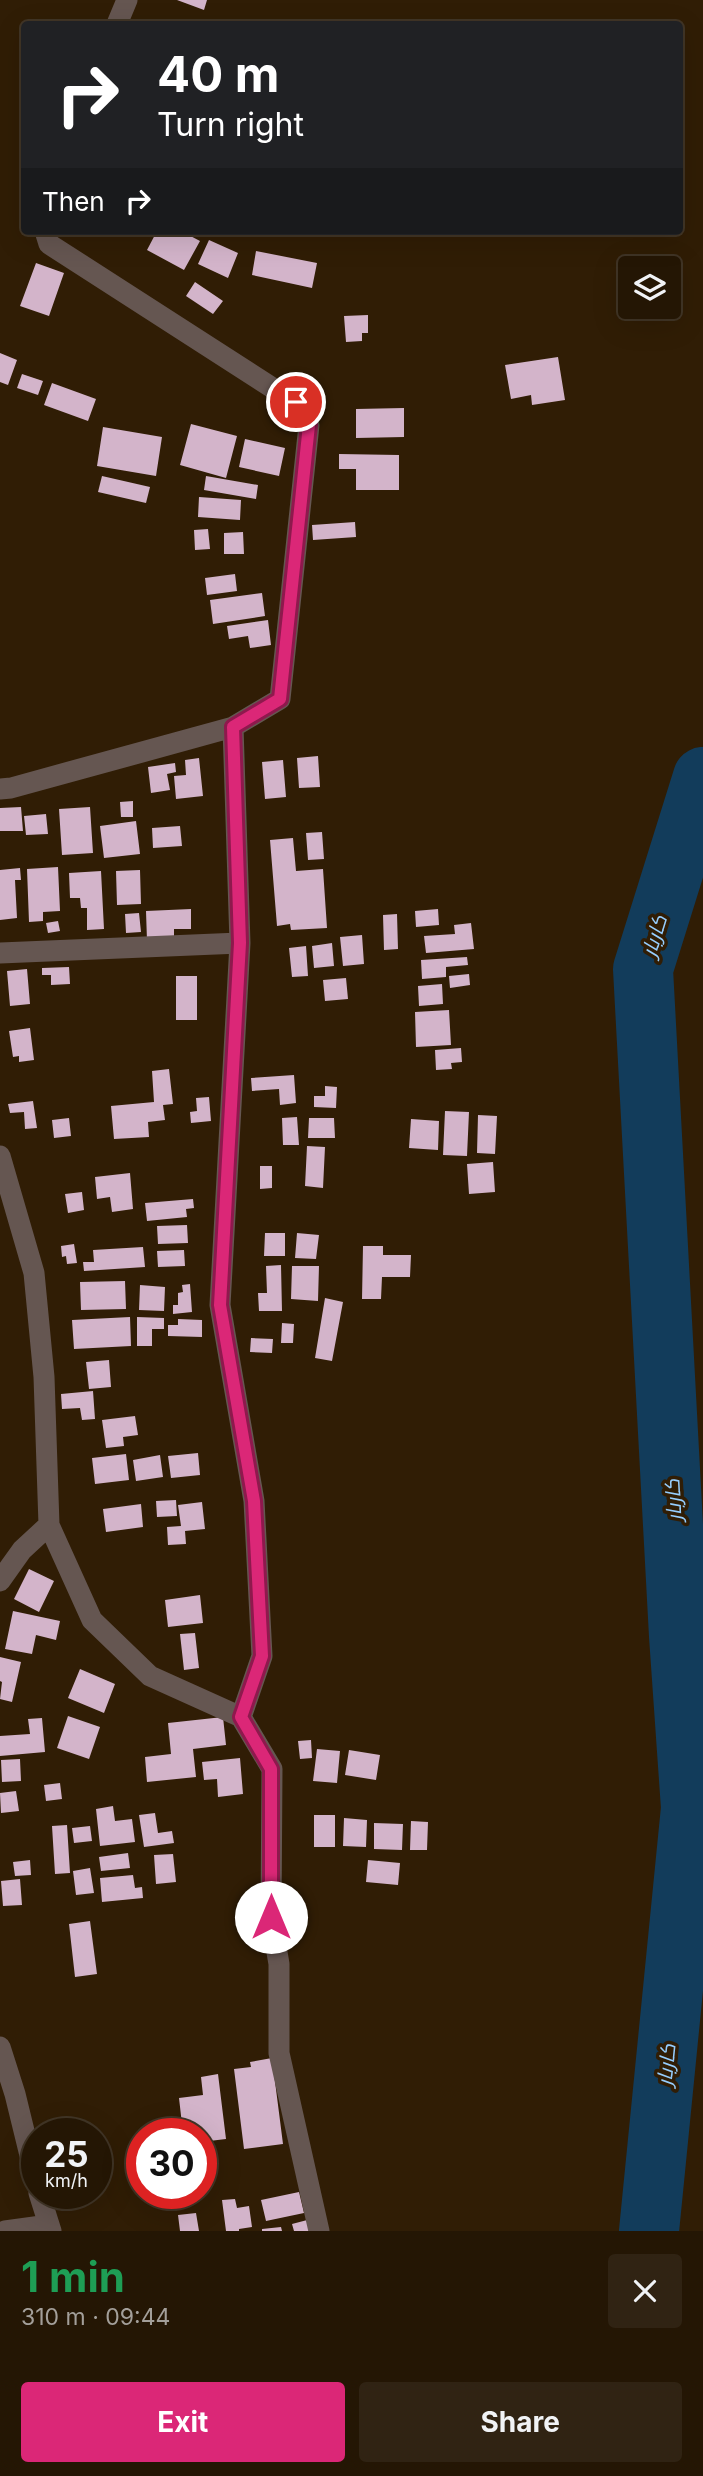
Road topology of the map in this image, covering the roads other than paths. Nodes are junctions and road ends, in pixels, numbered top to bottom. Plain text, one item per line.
1 (127, 0) edge
2 (118, 21) edge
3 (46, 235) edge
4 (233, 727) junction
5 (0, 789) edge
6 (240, 943) junction
7 (0, 953) edge
8 (0, 1156) edge
9 (49, 1525) junction
10 (0, 1581) edge
11 (241, 1717) junction
12 (0, 2047) edge
13 (21, 2119) edge
14 (44, 2209) edge
15 (50, 2228) edge
16 (5, 2231) edge
17 (319, 2231) edge

1 - 2 street
3 - 4 street
4 - 5 street
4 - 6 street
6 - 7 street
6 - 11 street
8 - 9 street
9 - 10 street
9 - 11 street
11 - 17 street
12 - 13 street
14 - 15 street
15 - 16 street

